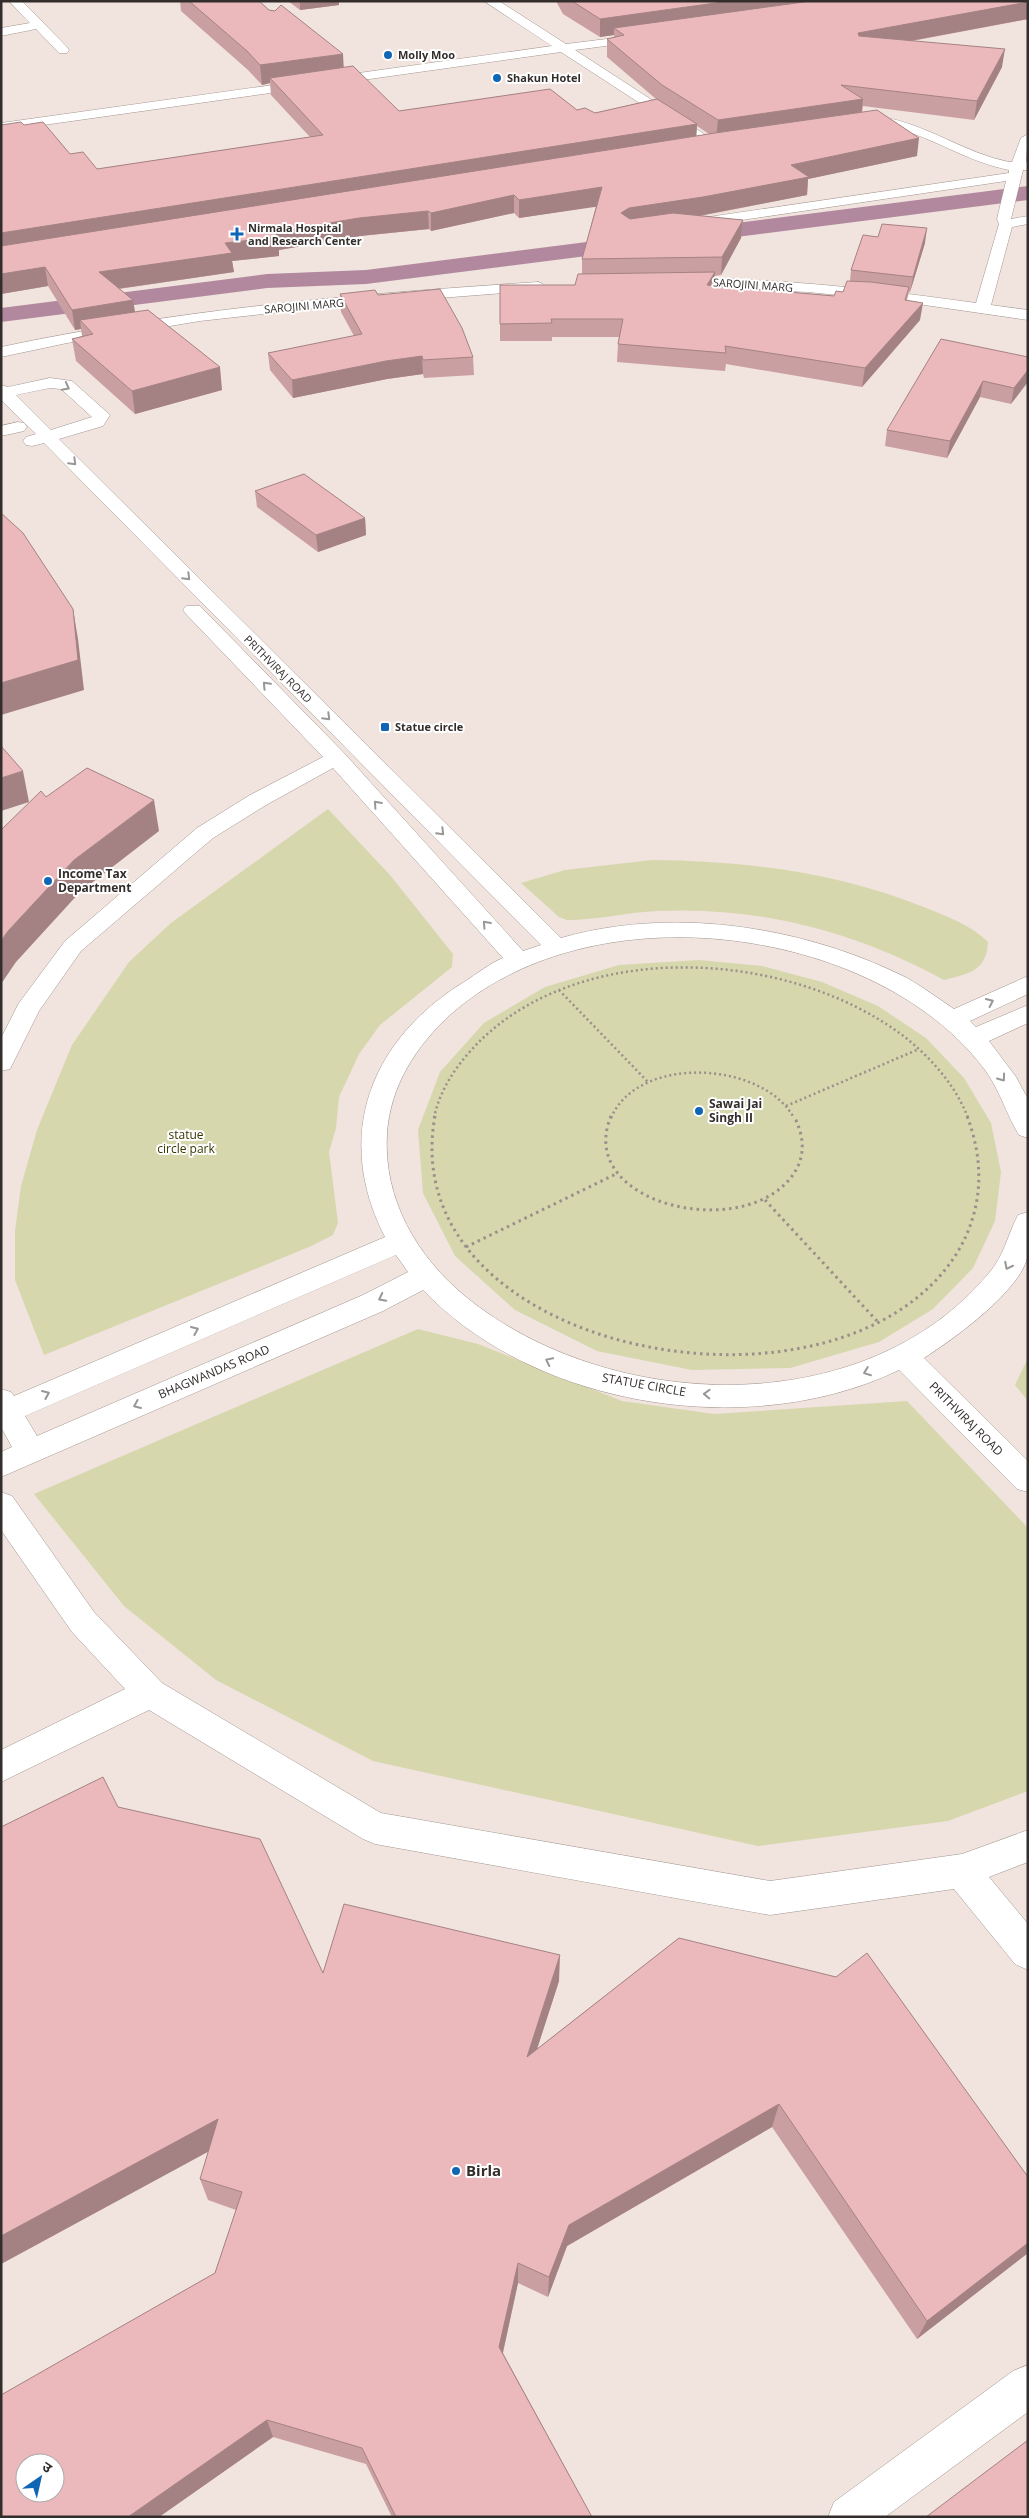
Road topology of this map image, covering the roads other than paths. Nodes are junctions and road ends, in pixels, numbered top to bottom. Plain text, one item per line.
1 (15, 1) edge
2 (490, 1) edge
3 (40, 26) junction
4 (1, 32) edge
5 (660, 35) edge
6 (562, 49) junction
7 (63, 50) dead end
8 (855, 125) edge
9 (1, 127) edge
10 (1028, 138) edge
11 (695, 148) edge
12 (1018, 173) edge
13 (1028, 220) edge
14 (1005, 222) junction
15 (678, 225) edge
16 (662, 283) edge
17 (552, 286) edge
18 (982, 308) junction
19 (1028, 315) edge
20 (1, 352) edge
21 (2, 397) edge
22 (25, 434) edge
23 (336, 758) junction
24 (556, 947) junction
25 (519, 960) junction
26 (1028, 984) edge
27 (1028, 1013) edge
28 (952, 1020) junction
29 (972, 1039) junction
30 (1, 1062) edge
31 (1028, 1130) edge
32 (1028, 1222) edge
33 (400, 1242) junction
34 (426, 1276) junction
35 (904, 1357) junction
36 (3, 1408) edge
37 (30, 1452) junction
38 (1, 1465) edge
39 (1028, 1480) edge
40 (1, 1505) edge
41 (150, 1693) junction
42 (1, 1767) edge
43 (1028, 1846) edge
44 (962, 1871) junction
45 (1028, 1952) edge
46 (1028, 2386) edge
47 (849, 2517) edge

1 - 3 street
2 - 6 street
3 - 4 street
3 - 7 street
5 - 6 street
6 - 9 street
6 - 11 street
8 - 12 street
10 - 12 street
12 - 14 street
12 - 15 street
13 - 14 street
14 - 18 street
16 - 18 street, SAROJINI MARG
17 - 20 street, SAROJINI MARG
18 - 19 street, SAROJINI MARG
21 - 22 street, PRITHVIRAJ ROAD
21 - 22 street, PRITHVIRAJ ROAD
21 -> 22 street
23 -> 22 street, PRITHVIRAJ ROAD
22 -> 24 street, PRITHVIRAJ ROAD
25 -> 23 street, PRITHVIRAJ ROAD
23 - 30 street
24 - 25 street, STATUE CIRCLE
24 - 28 street, STATUE CIRCLE
25 - 33 street, STATUE CIRCLE
28 -> 26 street
27 - 29 street
28 - 29 street, STATUE CIRCLE
29 -> 31 street, STATUE CIRCLE
32 -> 35 street, STATUE CIRCLE
33 - 34 street, STATUE CIRCLE
36 -> 33 street
35 -> 34 street, STATUE CIRCLE
34 -> 37 street, BHAGWANDAS ROAD
35 - 39 street, PRITHVIRAJ ROAD
36 - 37 street
37 - 38 street, BHAGWANDAS ROAD
40 - 41 street
41 - 42 street
41 - 44 street
43 - 44 street
44 - 45 street
46 - 47 street

